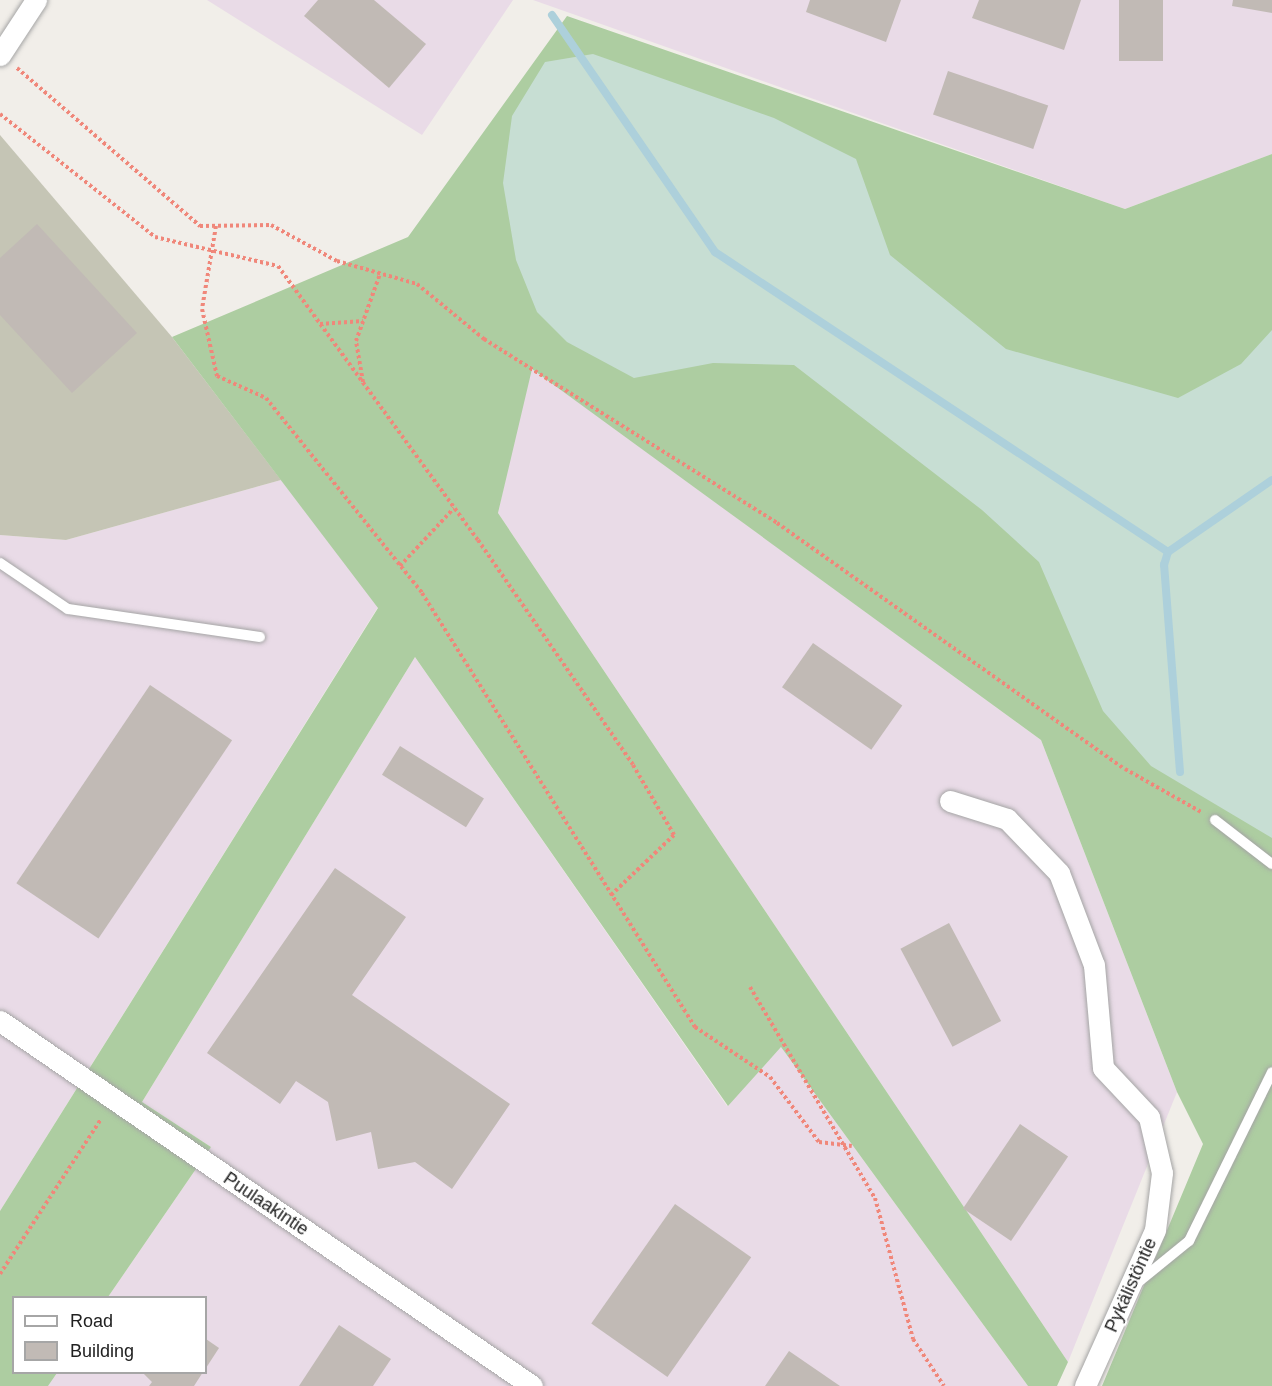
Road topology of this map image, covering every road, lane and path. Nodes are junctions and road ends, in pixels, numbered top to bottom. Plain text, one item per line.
1 (26, 3) edge
2 (0, 54) edge
3 (0, 114) edge
4 (216, 226) junction
5 (213, 251) junction
6 (380, 274) junction
7 (363, 321) junction
8 (320, 324) junction
9 (363, 383) junction
10 (454, 508) junction
11 (0, 563) edge
12 (400, 566) junction
13 (260, 637) dead end
14 (950, 801) dead end
15 (1215, 820) joint
16 (1272, 864) edge
17 (611, 895) junction
18 (750, 987) dead end
19 (0, 1021) edge
20 (1272, 1072) edge
21 (114, 1100) junction
22 (844, 1145) junction
23 (852, 1146) dead end
24 (0, 1274) edge
25 (1128, 1290) junction
26 (532, 1386) edge
27 (944, 1386) edge
28 (1085, 1386) edge

1 - 2 street
2 - 4 path
3 - 5 path
4 - 5 path
4 - 6 path
5 - 8 path
5 - 12 path
6 - 7 path
6 - 15 path
7 - 8 path
7 - 9 path
8 - 9 path
9 - 10 path
10 - 12 path
10 - 17 path
11 - 13 lane
12 - 17 path
14 - 25 street, Pykälistöntie
15 - 16 lane
17 - 22 path
18 - 22 path
19 - 21 street, Puulaakintie
20 - 25 lane
21 - 24 path
21 - 26 street, Puulaakintie
22 - 23 path
22 - 27 path
25 - 28 street, Pykälistöntie

